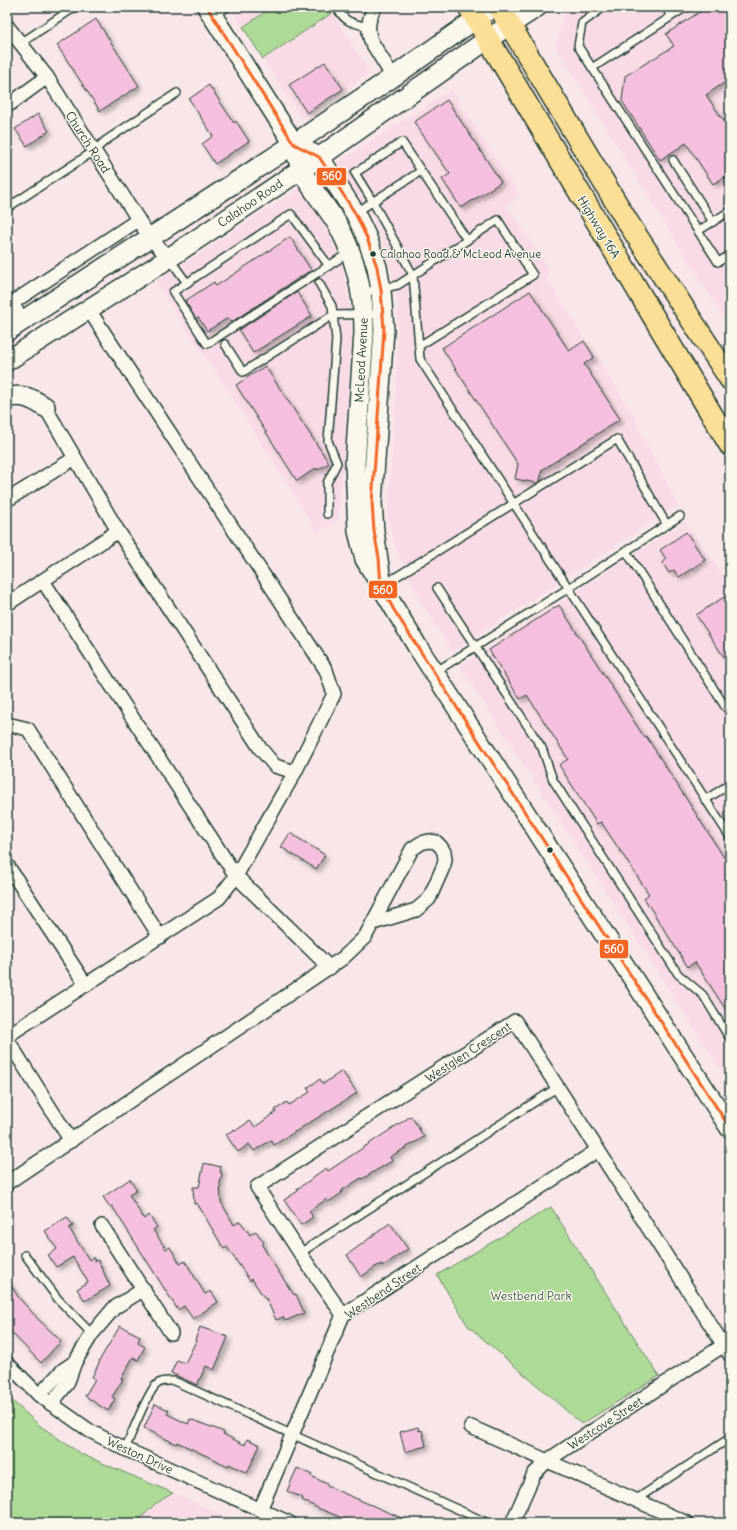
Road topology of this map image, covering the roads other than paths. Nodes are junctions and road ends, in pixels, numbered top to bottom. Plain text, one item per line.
1 (75, 7) edge
2 (336, 7) edge
3 (375, 7) edge
4 (493, 7) edge
5 (499, 7) edge
6 (537, 7) edge
7 (604, 7) edge
8 (665, 7) edge
9 (686, 7) edge
10 (216, 10) edge
11 (472, 13) edge
12 (671, 16) junction
13 (510, 25) junction
14 (7, 26) edge
15 (368, 27) junction
16 (488, 39) junction
17 (21, 44) junction
18 (592, 68) junction
19 (46, 77) junction
20 (393, 77) junction
21 (177, 93) dead end
22 (7, 105) edge
23 (294, 144) junction
24 (94, 151) junction
25 (319, 157) junction
26 (673, 160) dead end
27 (301, 169) junction
28 (421, 171) junction
29 (373, 202) junction
30 (7, 208) edge
31 (730, 210) edge
32 (355, 213) junction
33 (138, 220) junction
34 (713, 222) junction
35 (698, 232) junction
36 (150, 238) junction
37 (467, 240) junction
38 (350, 252) junction
39 (730, 254) edge
40 (169, 258) junction
41 (329, 266) junction
42 (413, 275) junction
43 (186, 283) junction
44 (319, 283) dead end
45 (381, 290) junction
46 (361, 293) junction
47 (89, 310) junction
48 (364, 313) junction
49 (383, 314) junction
50 (333, 315) junction
51 (15, 326) edge
52 (225, 344) dead end
53 (419, 346) junction
54 (7, 361) edge
55 (730, 379) edge
56 (7, 398) edge
57 (45, 407) joint
58 (730, 446) edge
59 (75, 458) junction
60 (355, 464) junction
61 (7, 500) edge
62 (514, 504) junction
63 (327, 514) dead end
64 (680, 516) dead end
65 (667, 525) junction
66 (118, 531) junction
67 (626, 551) junction
68 (43, 580) junction
69 (381, 586) junction
70 (437, 588) dead end
71 (569, 588) junction
72 (7, 604) edge
73 (475, 647) junction
74 (434, 672) junction
75 (730, 710) edge
76 (7, 724) edge
77 (295, 772) junction
78 (730, 784) edge
79 (705, 800) junction
80 (730, 838) edge
81 (7, 865) edge
82 (236, 876) junction
83 (373, 923) junction
84 (160, 937) junction
85 (330, 968) junction
86 (86, 985) junction
87 (7, 1036) edge
88 (7, 1039) edge
89 (730, 1039) edge
90 (558, 1088) junction
91 (730, 1128) edge
92 (71, 1141) junction
93 (598, 1150) junction
94 (7, 1183) edge
95 (102, 1226) dead end
96 (300, 1253) junction
97 (25, 1255) dead end
98 (144, 1289) junction
99 (343, 1315) junction
100 (172, 1333) dead end
101 (92, 1334) junction
102 (727, 1350) edge
103 (75, 1362) junction
104 (7, 1363) edge
105 (39, 1395) junction
106 (51, 1404) junction
107 (471, 1427) dead end
108 (292, 1435) junction
109 (730, 1438) edge
110 (125, 1449) junction
111 (548, 1460) junction
112 (635, 1500) junction
113 (260, 1510) junction
114 (290, 1523) edge
115 (488, 1523) edge
116 (512, 1523) edge
117 (687, 1523) edge

1 - 17 lane
2 - 15 lane
3 - 15 street
4 - 11 street, Calahoo Road
5 - 13 main road
6 - 13 street, Calahoo Road
7 - 18 lane
8 - 12 lane
9 - 12 lane
10 - 23 street, McLeod Avenue
11 - 16 main road, Highway 16A
11 - 20 street, Calahoo Road
12 - 18 lane
13 - 16 street, Calahoo Road
13 - 55 main road
14 - 17 street, Church Road
15 - 20 street
16 - 25 street, Calahoo Road
16 - 58 main road, Highway 16A
17 - 19 street, Church Road
18 - 35 lane
19 - 22 street
19 - 24 street, Church Road
20 - 23 street, Calahoo Road
21 - 24 lane
23 - 25 street, McLeod Avenue
23 - 27 street, McLeod Avenue
23 - 36 street, Calahoo Road
24 - 30 lane
24 - 33 street, Church Road
25 - 27 street, Calahoo Road
25 - 32 street, McLeod Avenue
26 - 34 lane
27 - 38 street, McLeod Avenue
27 - 40 street, Calahoo Road
28 - 29 lane
28 - 29 lane
28 - 37 lane
29 - 32 lane
29 - 42 lane
31 - 34 lane
32 - 45 street, McLeod Avenue
33 - 36 street, Church Road
33 - 51 street, Calahoo Road
34 - 35 lane
35 - 39 lane
36 - 40 street, Church Road
36 - 51 street, Calahoo Road
37 - 42 lane
37 - 53 lane
38 - 41 lane
38 - 46 street, McLeod Avenue
40 - 43 lane
40 - 47 street, Calahoo Road
41 - 43 lane
41 - 43 lane
42 - 45 lane
42 - 53 lane
44 - 50 lane
45 - 46 lane
45 - 49 street, McLeod Avenue
46 - 48 street, McLeod Avenue
47 - 54 street, Calahoo Road
47 - 77 street
48 - 49 lane
48 - 50 lane
48 - 60 street, McLeod Avenue
49 - 60 street, McLeod Avenue
50 - 52 lane
50 - 60 lane
53 - 62 lane
56 - 57 street
57 - 59 street
59 - 61 street
59 - 66 street
60 - 63 lane
60 - 69 street, McLeod Avenue
62 - 65 lane
62 - 69 lane
62 - 71 lane
64 - 65 lane
65 - 67 lane
66 - 68 street
66 - 77 street
67 - 71 lane
67 - 75 lane
68 - 72 street
68 - 82 street
69 - 74 street, McLeod Avenue
70 - 73 lane
71 - 73 lane
71 - 79 lane
73 - 74 lane
73 - 89 lane
74 - 91 street, McLeod Avenue
76 - 84 street
77 - 82 street
78 - 79 lane
79 - 80 lane
81 - 86 street
82 - 84 street
82 - 85 street
83 - 83 street
83 - 85 street
84 - 86 street
85 - 92 street
86 - 87 street
88 - 92 street
90 - 93 street, Westglen Crescent
90 - 96 lane
90 - 96 street, Westglen Crescent
92 - 94 street
93 - 99 street, Westbend Street
93 - 102 street, Westglen Crescent
95 - 98 street
96 - 99 street, Westglen Crescent
97 - 101 lane
98 - 100 street
98 - 101 street
99 - 108 street, Westbend Street
101 - 103 street
102 - 111 street, Westcove Street
103 - 105 street
103 - 106 street
104 - 105 street, Weston Drive
105 - 106 street, Weston Drive
106 - 110 street, Weston Drive
107 - 111 street
108 - 110 lane
108 - 113 street, Westbend Street
108 - 115 lane
109 - 112 lane
110 - 113 street, Weston Drive
111 - 112 street
111 - 116 street, Westcove Street
112 - 117 street
113 - 114 street, Weston Drive

